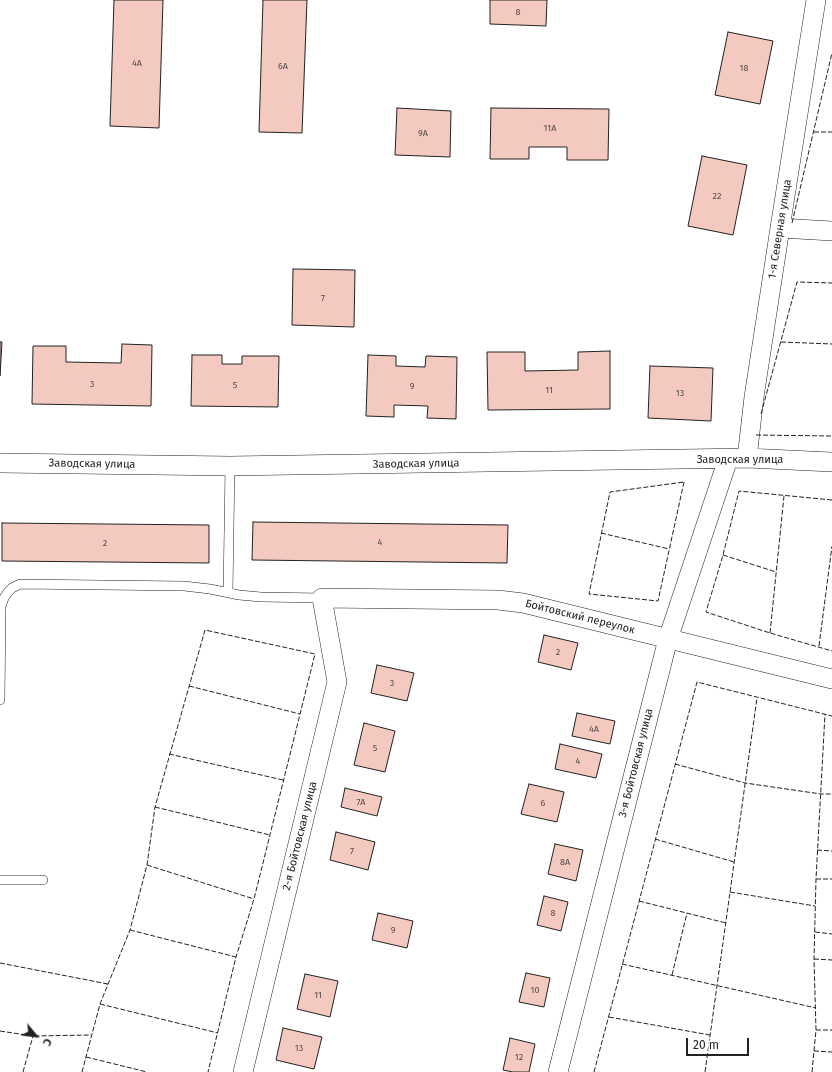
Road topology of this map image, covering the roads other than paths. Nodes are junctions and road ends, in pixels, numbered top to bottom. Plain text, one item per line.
1 (816, 0) edge
2 (780, 228) junction
3 (832, 231) edge
4 (738, 459) junction
5 (832, 462) edge
6 (0, 463) edge
7 (230, 466) junction
8 (228, 592) junction
9 (322, 598) junction
10 (668, 639) junction
11 (832, 679) edge
12 (0, 700) edge
13 (0, 880) edge
14 (43, 880) dead end
15 (243, 1072) edge
16 (558, 1072) edge

1 - 2 street, 1-я Северная улица
2 - 3 street
2 - 4 street, 1-я Северная улица
4 - 5 street, Заводская улица
4 - 7 street, Заводская улица
4 - 10 street, 3-я Бойтовская улица
6 - 7 street, Заводская улица
7 - 8 lane
8 - 9 lane
8 - 12 lane
9 - 10 street, Бойтовский переулок
9 - 15 street, 2-я Бойтовская улица
10 - 11 street, Бойтовский переулок
10 - 16 street, 3-я Бойтовская улица
13 - 14 lane

